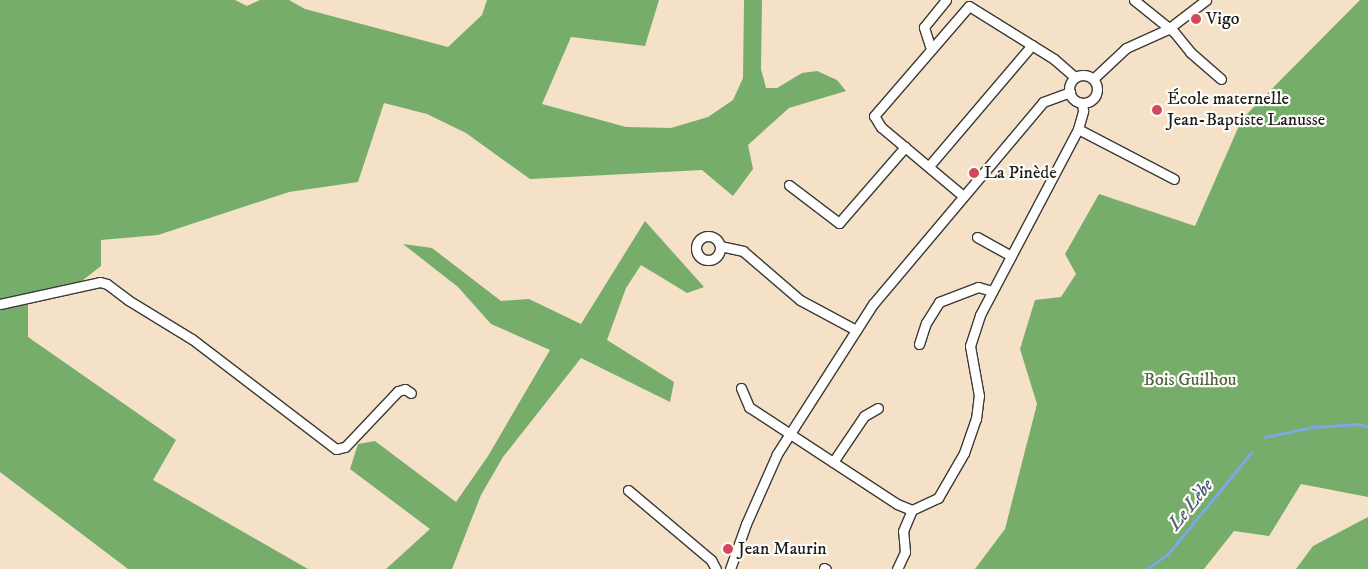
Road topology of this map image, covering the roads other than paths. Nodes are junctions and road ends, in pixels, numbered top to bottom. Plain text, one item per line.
1 (946, 0) edge
2 (1134, 0) edge
3 (1206, 0) edge
4 (966, 3) edge
5 (1168, 29) junction
6 (1032, 45) junction
7 (931, 49) junction
8 (1075, 77) junction
9 (1221, 78) dead end
10 (1094, 80) junction
11 (1070, 92) junction
12 (1082, 103) junction
13 (1078, 129) junction
14 (905, 147) junction
15 (929, 166) junction
16 (1174, 179) dead end
17 (789, 185) dead end
18 (962, 195) junction
19 (976, 237) dead end
20 (720, 246) dead end
21 (1011, 256) junction
22 (992, 291) junction
23 (0, 304) edge
24 (856, 330) junction
25 (919, 344) dead end
26 (741, 388) dead end
27 (411, 393) dead end
28 (878, 408) dead end
29 (789, 432) junction
30 (833, 462) junction
31 (628, 490) dead end
32 (912, 510) junction
33 (716, 569) edge
34 (730, 569) edge
35 (897, 569) edge

1 - 7 street
2 - 5 street
3 - 5 street
4 - 6 street
4 - 7 street
5 - 9 street
5 - 10 street
6 - 8 street
6 - 15 street
7 - 14 street
8 - 10 street
8 - 11 street
10 - 12 street
11 - 12 street
11 - 18 street
12 - 13 street
13 - 16 street
13 - 21 street
14 - 15 street
14 - 17 street
15 - 18 street
18 - 24 street
19 - 21 street
20 - 24 street
21 - 22 street
22 - 25 street
22 - 32 street
23 - 27 street
24 - 29 street
26 - 29 street
28 - 30 street
29 - 30 street
29 - 34 street
30 - 32 street
31 - 33 street
32 - 35 street

